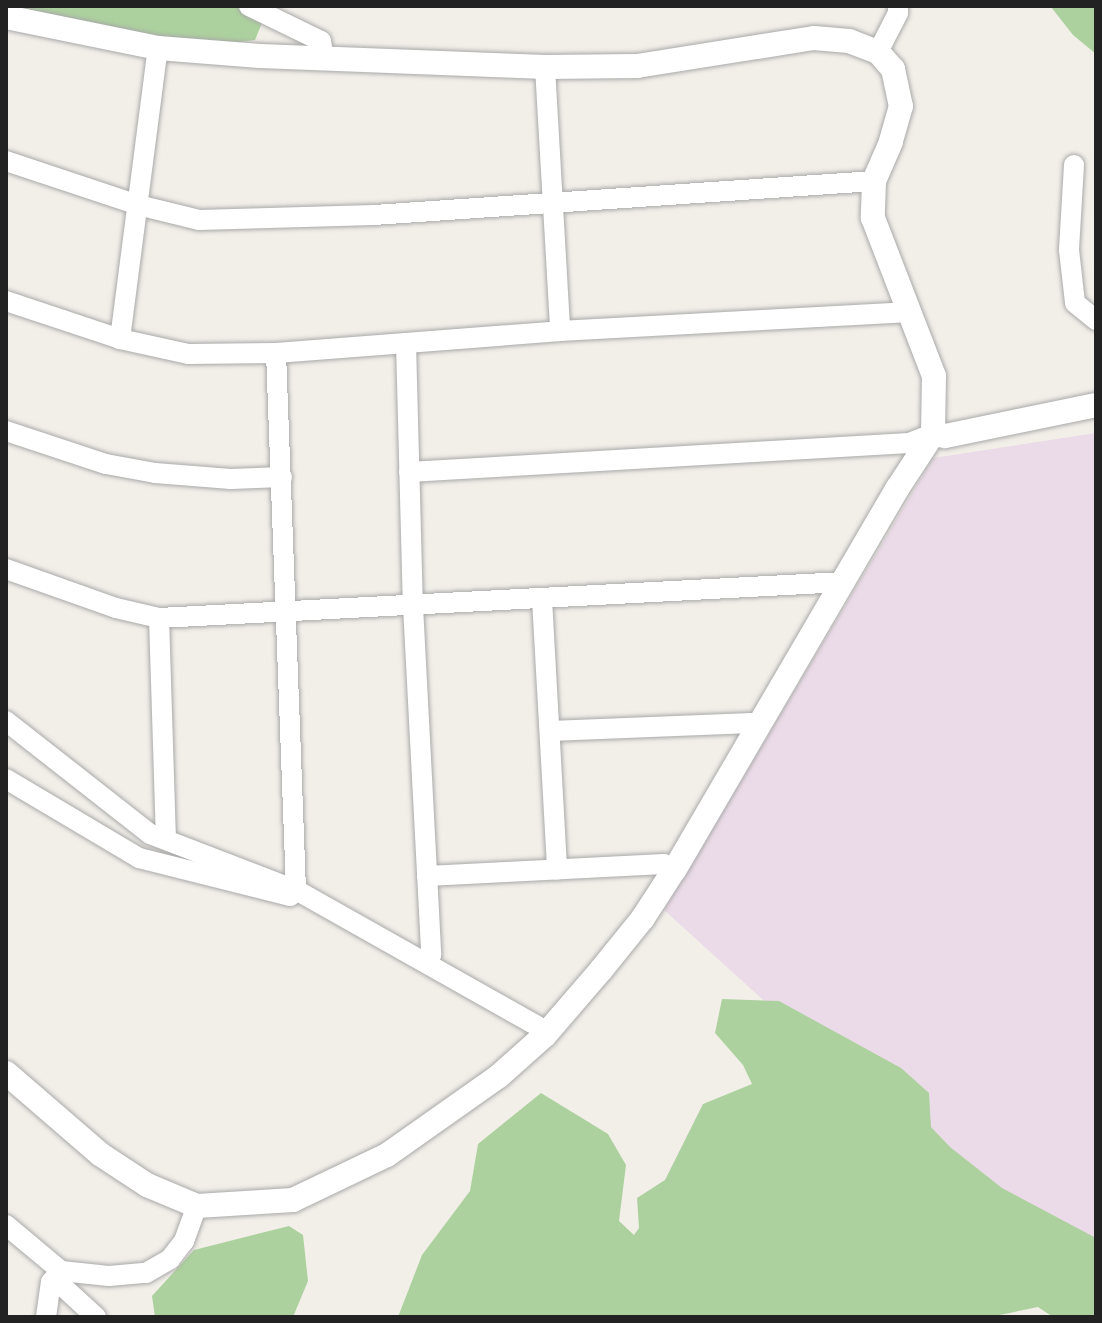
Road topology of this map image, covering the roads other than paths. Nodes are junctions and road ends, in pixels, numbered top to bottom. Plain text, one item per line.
1 (249, 6) edge
2 (898, 6) edge
3 (6, 17) edge
4 (158, 48) junction
5 (878, 52) junction
6 (324, 59) junction
7 (545, 67) junction
8 (6, 161) edge
9 (1074, 165) dead end
10 (874, 181) junction
11 (555, 204) junction
12 (138, 205) junction
13 (6, 301) edge
14 (909, 312) junction
15 (1096, 320) edge
16 (560, 331) junction
17 (120, 339) junction
18 (406, 343) junction
19 (276, 353) junction
20 (1096, 405) edge
21 (6, 431) edge
22 (933, 434) junction
23 (409, 472) junction
24 (282, 477) junction
25 (6, 569) edge
26 (844, 582) junction
27 (542, 599) junction
28 (413, 606) junction
29 (287, 613) junction
30 (159, 618) junction
31 (6, 721) edge
32 (759, 726) junction
33 (550, 731) junction
34 (8, 784) edge
35 (166, 840) junction
36 (557, 870) junction
37 (674, 870) junction
38 (427, 876) junction
39 (296, 890) junction
40 (428, 964) junction
41 (545, 1035) junction
42 (6, 1073) edge
43 (197, 1206) junction
44 (6, 1225) edge
45 (61, 1271) junction
46 (46, 1317) edge
47 (96, 1317) edge

1 - 6 street
2 - 5 street
3 - 4 street
4 - 6 street
4 - 12 street
5 - 7 street
5 - 10 street
6 - 7 street
7 - 11 street
8 - 12 street
9 - 15 street
10 - 11 street
10 - 14 street
11 - 12 street
11 - 16 street
12 - 17 street
13 - 17 street
14 - 16 street
14 - 22 street
16 - 18 street
17 - 19 street
18 - 19 street
18 - 23 street
19 - 24 street
20 - 22 street
21 - 24 street
22 - 23 street
22 - 26 street
23 - 28 street
24 - 29 street
25 - 30 street
26 - 27 street
26 - 32 street
27 - 28 street
27 - 33 street
28 - 29 street
28 - 38 street
29 - 30 street
29 - 39 street
30 - 35 street
31 - 35 street
32 - 33 street
32 - 37 street
33 - 36 street
34 - 39 street
35 - 39 street
36 - 37 street
36 - 38 street
37 - 41 street
38 - 40 street
39 - 40 street
40 - 41 street
41 - 43 street
42 - 43 street
43 - 45 street
44 - 45 street
45 - 46 street
45 - 47 street

